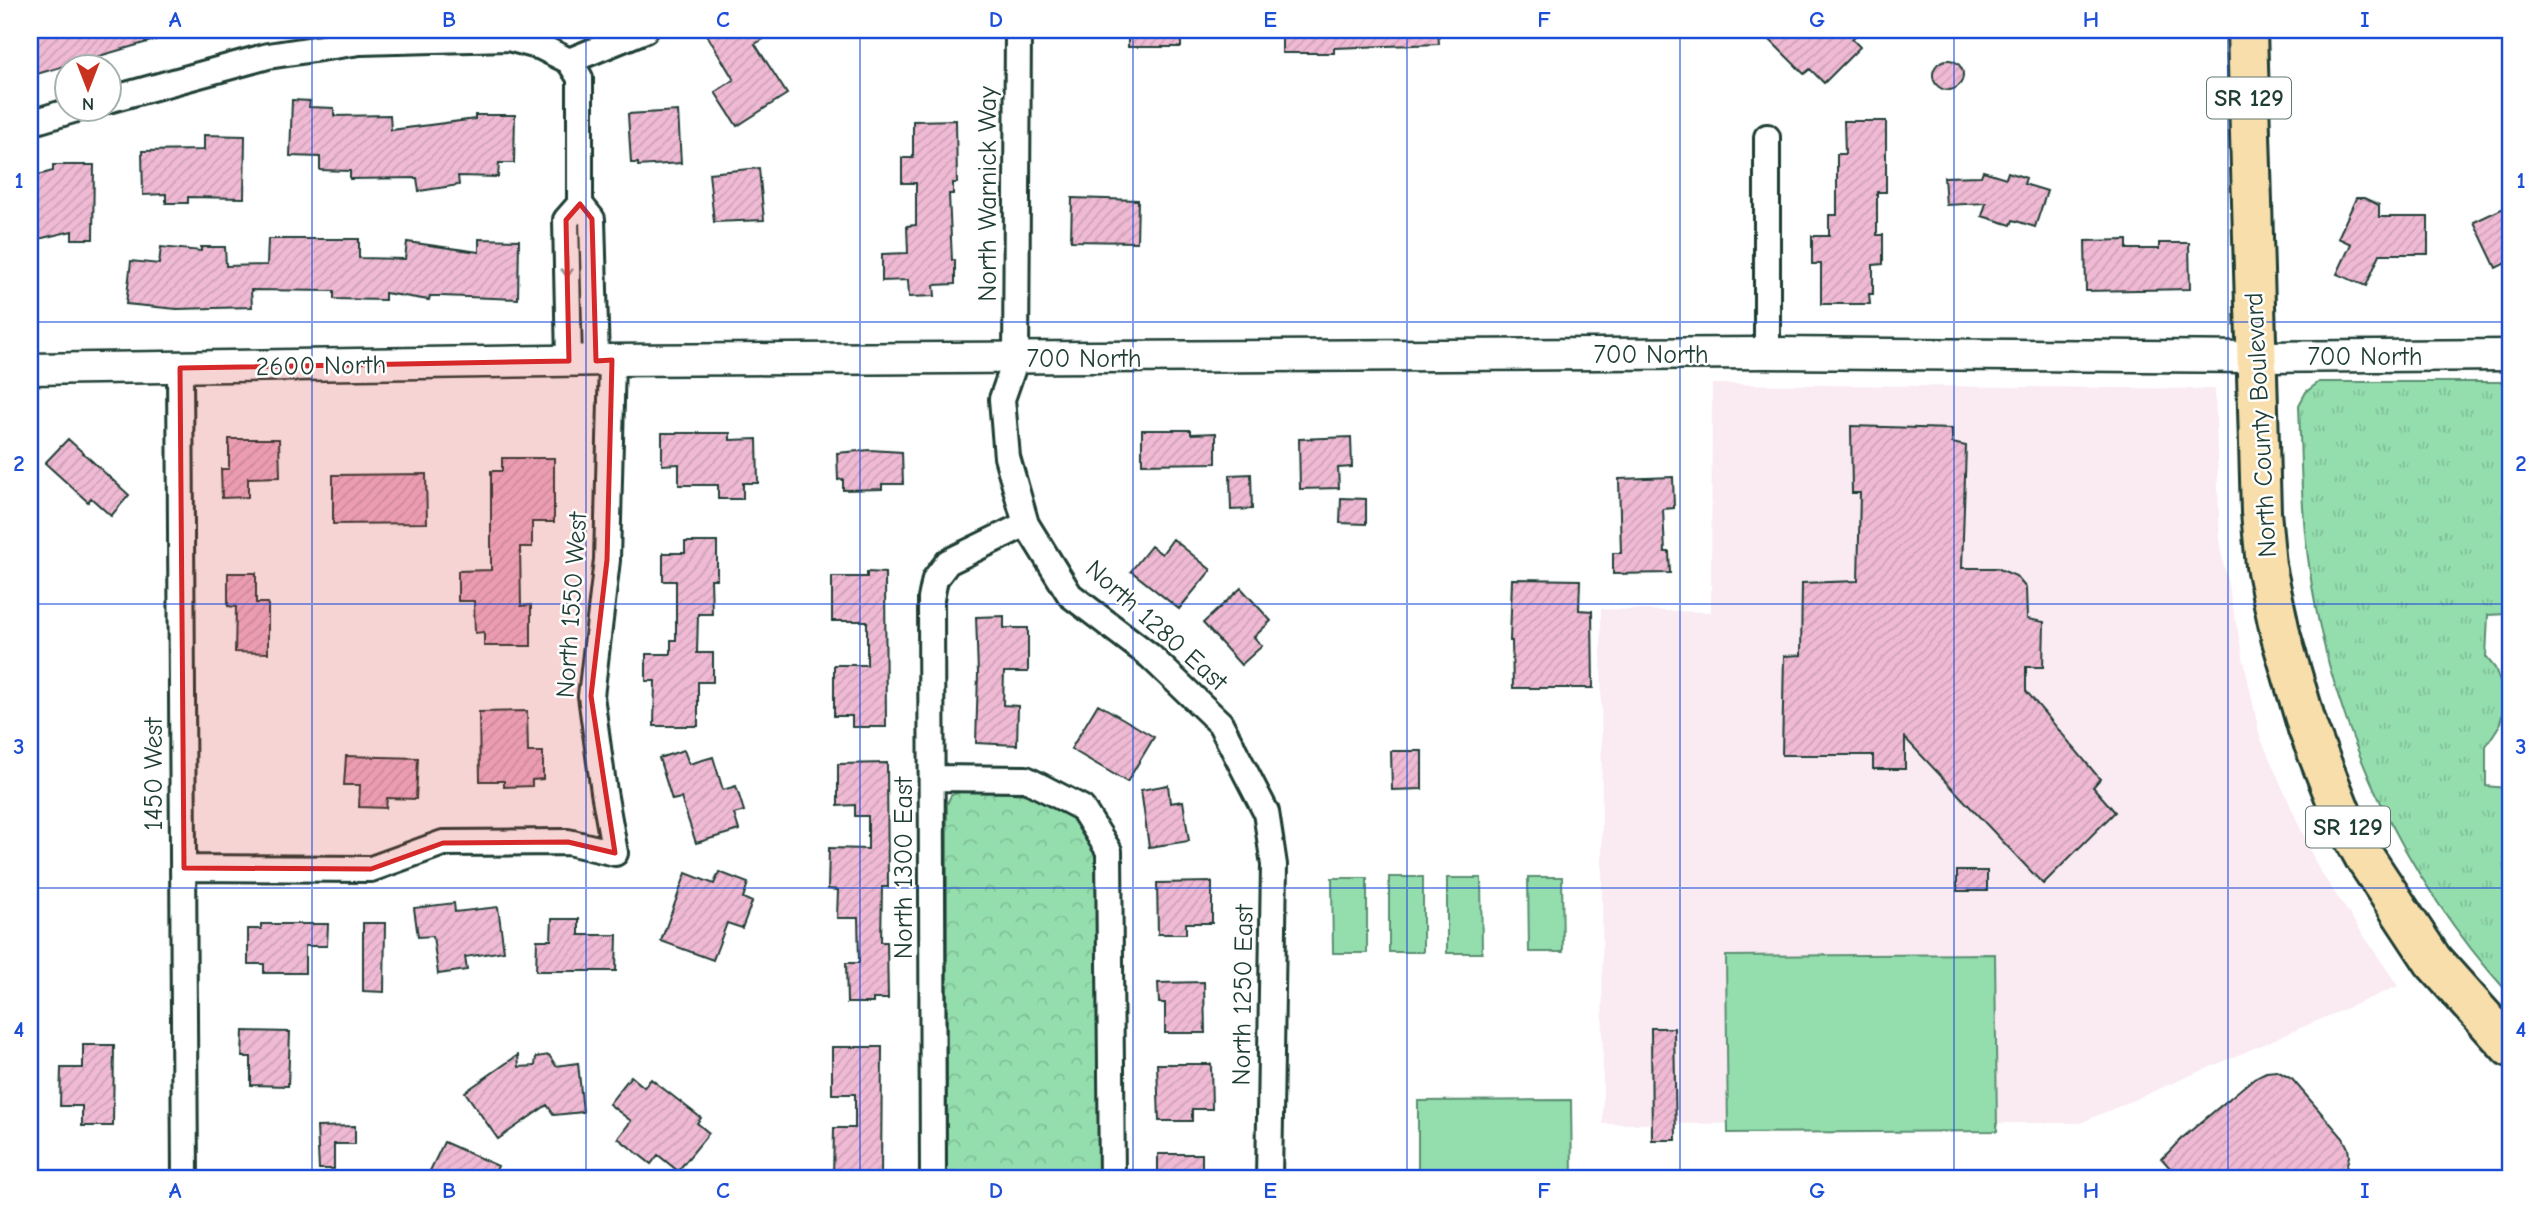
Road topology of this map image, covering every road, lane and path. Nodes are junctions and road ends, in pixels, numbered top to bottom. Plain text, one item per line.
1 (645, 30) edge
2 (1018, 30) edge
3 (2247, 30) edge
4 (569, 61) junction
5 (122, 96) edge
6 (52, 116) edge
7 (30, 123) edge
8 (1767, 137) dead end
9 (1767, 353) junction
10 (2510, 355) edge
11 (2255, 357) junction
12 (1016, 359) junction
13 (592, 361) junction
14 (180, 368) junction
15 (30, 369) edge
16 (1026, 524) junction
17 (933, 778) junction
18 (1266, 812) joint
19 (184, 868) junction
20 (2510, 1047) edge
21 (185, 1179) edge
22 (933, 1179) edge
23 (1112, 1179) edge
24 (1269, 1179) edge

1 - 4 street
2 - 12 street, North Warnick Way
3 - 11 main road, North County Boulevard / SR 129
4 - 5 street
4 - 13 street, North 1550 West
6 - 7 street
8 - 9 street
9 - 11 street, 700 North
9 - 12 street, 700 North
10 - 11 street, 700 North
11 - 20 main road, North County Boulevard / SR 129
12 - 13 street, 700 North
12 - 16 street, North 1280 East
13 - 14 street, 2600 North
13 - 19 street, North 1550 West
14 - 15 street, 2600 North
14 - 19 street, 1450 West
16 - 17 street, North 1300 East
16 - 18 street, North 1280 East
17 - 22 street, North 1300 East
17 - 23 street
18 - 24 street, North 1250 East
19 - 21 street, 1450 West

